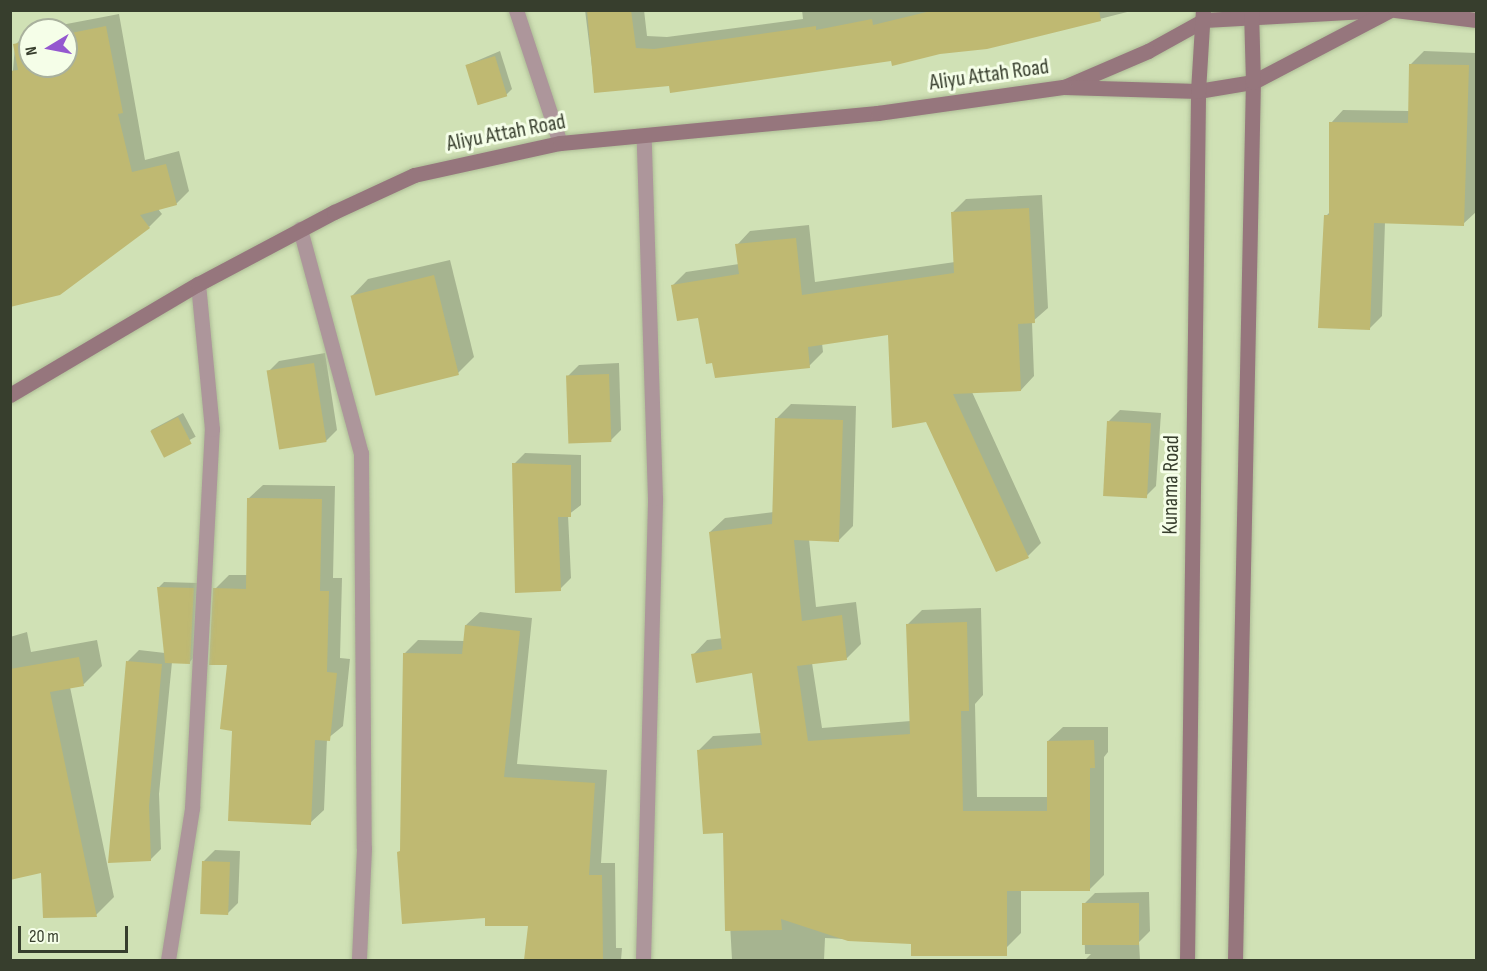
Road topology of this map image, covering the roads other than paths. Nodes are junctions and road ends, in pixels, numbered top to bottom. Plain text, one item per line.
1 (516, 10) edge
2 (1384, 10) edge
3 (1393, 10) edge
4 (1251, 13) edge
5 (1204, 15) edge
6 (1476, 20) edge
7 (1253, 82) junction
8 (1064, 87) junction
9 (1198, 91) junction
10 (644, 138) junction
11 (560, 143) junction
12 (300, 229) junction
13 (198, 284) junction
14 (10, 395) edge
15 (168, 960) edge
16 (359, 960) edge
17 (643, 960) edge
18 (1187, 960) edge
19 (1235, 960) edge

1 - 11 street
2 - 4 street, Aliyu Attah Road
3 - 6 street, Aliyu Attah Road
3 - 7 street, Aliyu Attah Road
4 - 5 street, Aliyu Attah Road
4 - 7 street
5 - 8 street, Aliyu Attah Road
5 - 9 street, Kunama Road
7 - 9 street, Aliyu Attah Road
7 - 19 street
8 - 9 street, Aliyu Attah Road
8 - 10 street, Aliyu Attah Road
9 - 18 street, Kunama Road
10 - 11 street, Aliyu Attah Road
10 - 17 street
11 - 12 street, Aliyu Attah Road
12 - 13 street, Aliyu Attah Road
12 - 16 street
13 - 14 street, Aliyu Attah Road
13 - 15 street

